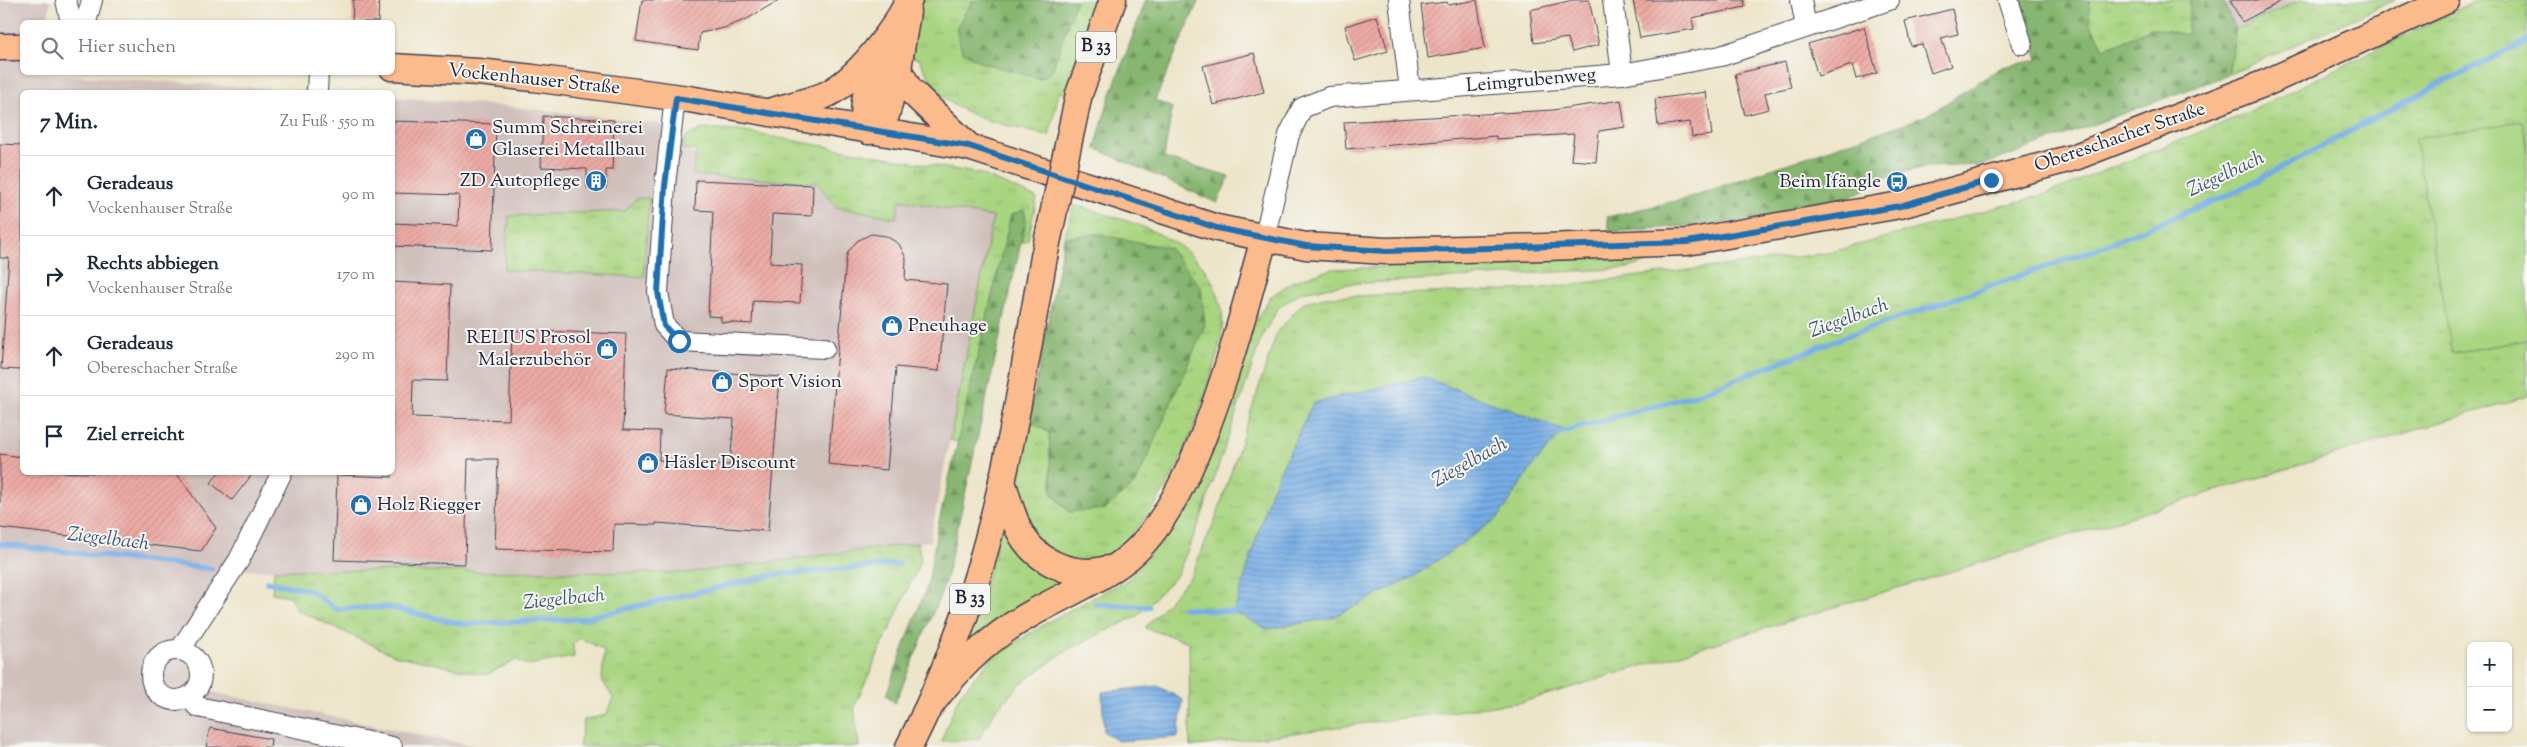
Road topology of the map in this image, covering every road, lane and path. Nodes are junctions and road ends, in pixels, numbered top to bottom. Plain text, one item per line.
1 (66, 0) edge
2 (92, 0) edge
3 (1114, 0) edge
4 (1399, 0) edge
5 (1613, 0) edge
6 (1801, 0) edge
7 (1889, 0) edge
8 (2008, 0) edge
9 (909, 1) edge
10 (2441, 1) edge
11 (71, 20) edge
12 (87, 20) edge
13 (1806, 27) junction
14 (889, 34) junction
15 (2022, 44) dead end
16 (0, 47) edge
17 (20, 47) edge
18 (395, 67) edge
19 (898, 69) junction
20 (1622, 74) junction
21 (318, 75) edge
22 (318, 90) edge
23 (1410, 90) junction
24 (676, 98) junction
25 (767, 112) junction
26 (869, 131) junction
27 (969, 146) junction
28 (1153, 206) joint
29 (1264, 239) junction
30 (825, 348) dead end
31 (281, 475) edge
32 (1002, 482) junction
33 (1114, 568) junction
34 (180, 650) junction
35 (188, 697) junction
36 (924, 717) junction
37 (392, 747) edge
38 (909, 747) edge

1 - 11 street
2 - 12 street
3 - 32 main road, B 33, bridge
4 - 23 street
5 - 20 street
6 - 13 street
7 - 13 street, Leimgrubenweg
8 - 15 street
9 - 14 main road
9 - 19 main road
10 - 29 main road, Obereschacher Straße
13 - 20 street, Leimgrubenweg
14 - 25 main road
14 - 26 main road
16 - 17 main road
18 - 24 main road, Vockenhauser Straße
19 - 26 main road
19 - 27 main road
20 - 23 street, Leimgrubenweg
21 - 22 street
23 - 29 street, Leimgrubenweg
24 - 25 main road, Vockenhauser Straße
24 - 30 street
25 - 26 main road, Vockenhauser Straße
26 - 27 main road, Vockenhauser Straße
27 - 28 main road, Vockenhauser Straße
28 - 29 main road, Obereschacher Straße
29 - 33 main road
31 - 34 street
32 - 33 main road
32 - 36 main road, B 33
33 - 36 main road
34 - 35 street
34 - 35 street
35 - 37 street
36 - 38 main road, B 33

